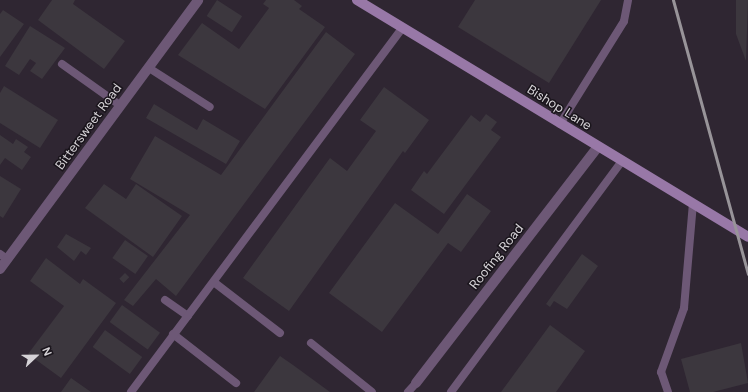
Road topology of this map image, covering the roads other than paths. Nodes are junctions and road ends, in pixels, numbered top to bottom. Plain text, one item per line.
1 (198, 0) edge
2 (357, 0) edge
3 (628, 0) edge
4 (402, 28) junction
5 (62, 64) dead end
6 (149, 68) junction
7 (121, 106) junction
8 (210, 107) dead end
9 (560, 124) junction
10 (598, 147) junction
11 (622, 161) junction
12 (693, 204) junction
13 (748, 237) edge
14 (4, 257) edge
15 (0, 269) edge
16 (215, 283) junction
17 (165, 300) dead end
18 (188, 316) junction
19 (280, 333) dead end
20 (173, 334) junction
21 (311, 342) dead end
22 (236, 383) dead end
23 (416, 383) joint
24 (131, 392) edge
25 (372, 392) edge
26 (408, 392) edge
27 (451, 392) edge
28 (668, 392) edge

1 - 6 street, Bittersweet Road
2 - 4 street, Bishop Lane
3 - 9 lane
4 - 9 street, Bishop Lane
4 - 16 lane
5 - 7 lane
6 - 7 street, Bittersweet Road
6 - 8 lane
7 - 14 street, Bittersweet Road
9 - 10 street, Bishop Lane
10 - 11 street, Bishop Lane
10 - 23 street, Roofing Road
11 - 12 street, Bishop Lane
11 - 27 lane
12 - 13 street, Bishop Lane
12 - 28 lane
14 - 15 street, Bittersweet Road
16 - 18 lane
16 - 19 lane
17 - 18 lane
18 - 20 lane
20 - 22 lane
20 - 24 lane
21 - 25 lane
23 - 26 lane

